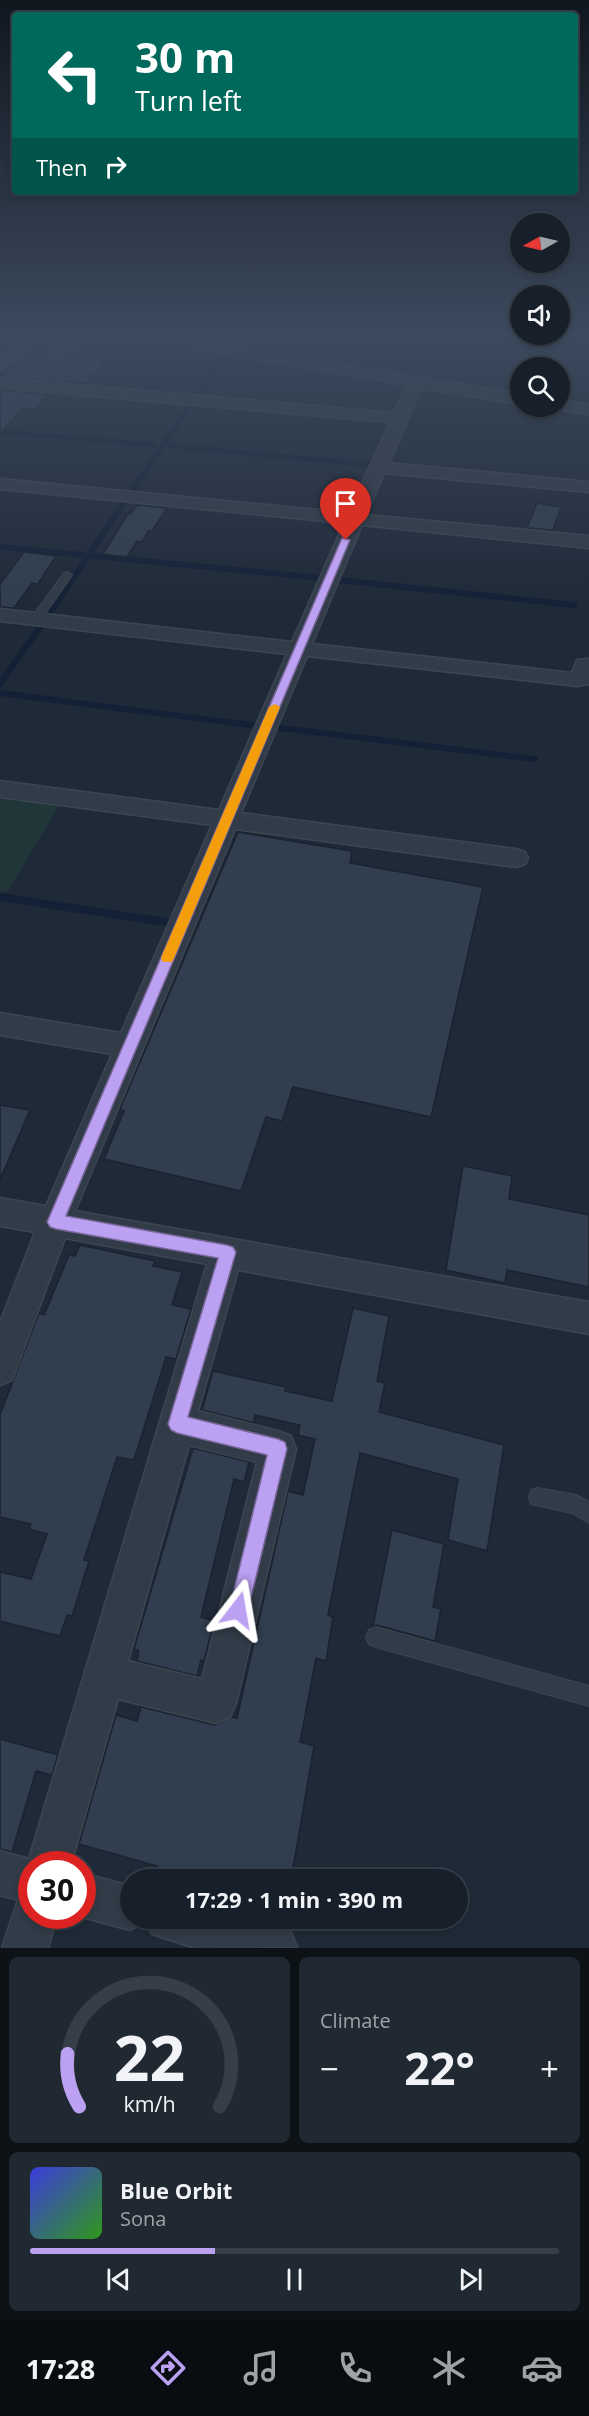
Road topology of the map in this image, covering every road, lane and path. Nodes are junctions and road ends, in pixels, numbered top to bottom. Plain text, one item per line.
1 (396, 424) edge
2 (378, 467) junction
3 (0, 484) edge
4 (589, 487) edge
5 (355, 519) junction
6 (589, 542) edge
7 (67, 576) dead end
8 (0, 615) edge
9 (36, 619) junction
10 (299, 649) junction
11 (578, 674) edge
12 (0, 789) edge
13 (228, 818) junction
14 (516, 858) dead end
15 (0, 1024) edge
16 (130, 1046) junction
17 (0, 1212) edge
18 (56, 1222) junction
19 (227, 1252) junction
20 (589, 1318) edge
21 (0, 1368) edge
22 (177, 1424) junction
23 (538, 1497) dead end
24 (589, 1514) edge
25 (376, 1637) dead end
26 (104, 1675) junction
27 (589, 1696) edge
28 (53, 1851) edge
29 (0, 1873) edge
30 (18, 1878) edge
31 (96, 1899) edge
32 (120, 1905) edge
33 (30, 1929) edge
34 (208, 1929) edge
35 (274, 1947) edge
36 (24, 1948) edge

1 - 2 street
2 - 4 street
2 - 5 street
3 - 5 street
5 - 6 street
5 - 10 street
7 - 9 lane
8 - 9 street
9 - 10 street
10 - 11 street
10 - 13 street
12 - 13 street
13 - 14 street
13 - 16 street
15 - 16 street
16 - 18 street
17 - 18 street
18 - 19 street
18 - 21 street
19 - 20 street
19 - 22 street
22 - 26 street
22 - 26 street
23 - 24 lane
25 - 27 lane
26 - 28 street
29 - 30 street
31 - 32 street
33 - 36 street
34 - 35 street

